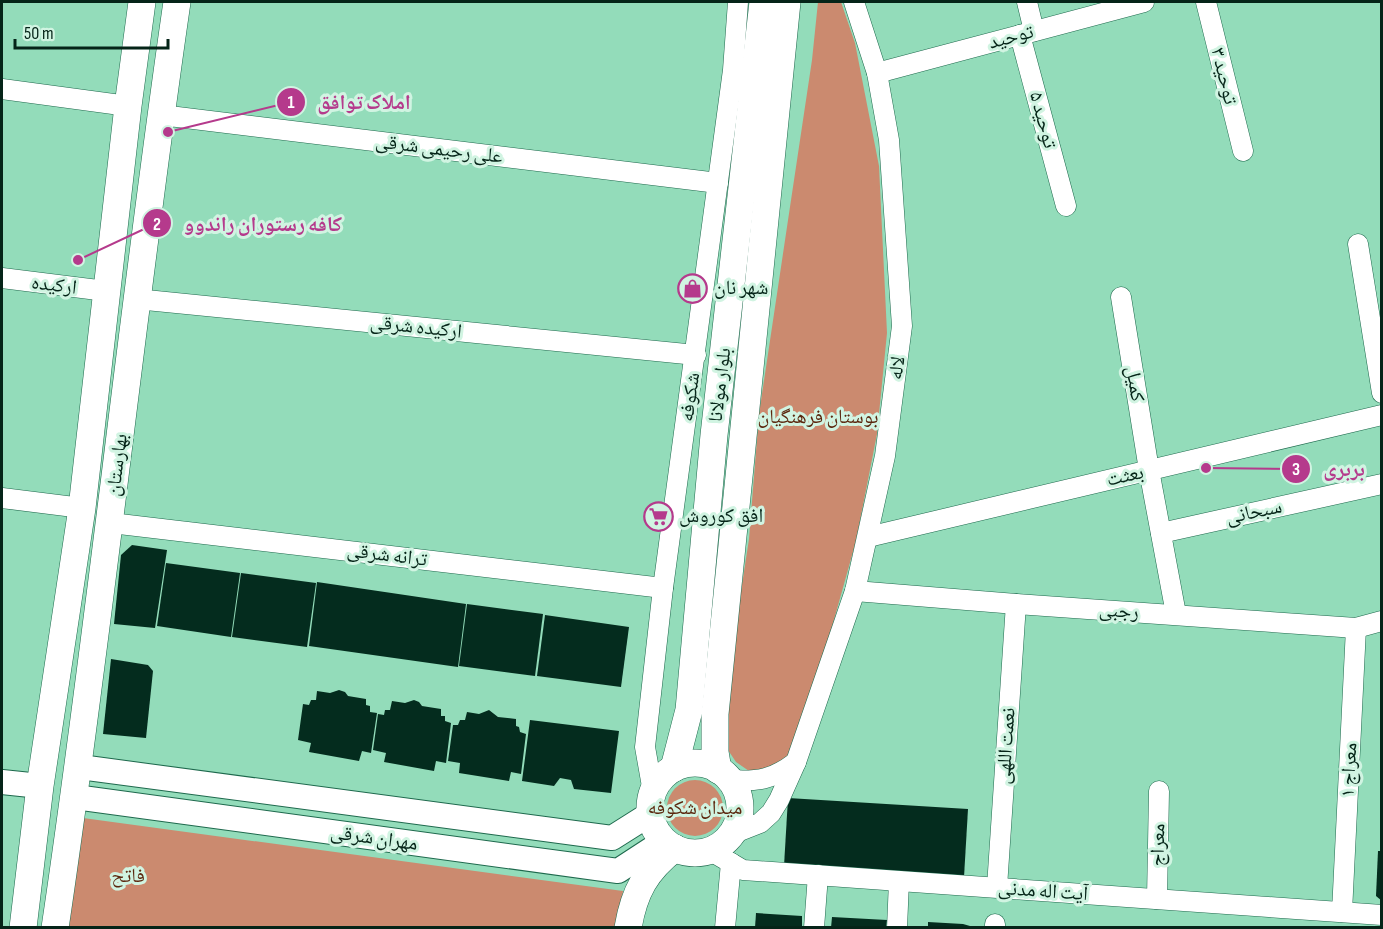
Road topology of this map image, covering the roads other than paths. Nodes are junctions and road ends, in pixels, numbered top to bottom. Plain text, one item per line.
1 (142, 2) edge
2 (177, 2) edge
3 (738, 2) edge
4 (763, 2) edge
5 (787, 2) edge
6 (854, 2) edge
7 (1027, 2) edge
8 (1144, 2) edge
9 (1206, 2) edge
10 (1027, 33) junction
11 (877, 73) junction
12 (2, 89) edge
13 (128, 106) junction
14 (161, 115) junction
15 (1243, 151) dead end
16 (718, 183) junction
17 (1066, 206) dead end
18 (1358, 244) dead end
19 (2, 278) edge
20 (106, 291) junction
21 (1121, 297) dead end
22 (136, 299) junction
23 (696, 355) junction
24 (1382, 393) edge
25 (1382, 415) edge
26 (1149, 470) junction
27 (1382, 484) edge
28 (2, 498) edge
29 (82, 508) junction
30 (111, 523) junction
31 (1161, 533) junction
32 (868, 537) junction
33 (663, 588) junction
34 (855, 591) junction
35 (1016, 604) junction
36 (1176, 614) junction
37 (1382, 621) edge
38 (1356, 628) junction
39 (796, 762) junction
40 (80, 767) junction
41 (674, 768) junction
42 (724, 775) junction
43 (2, 782) edge
44 (40, 786) junction
45 (1159, 791) dead end
46 (75, 797) junction
47 (652, 803) junction
48 (732, 834) junction
49 (670, 844) junction
50 (720, 857) junction
51 (818, 875) junction
52 (899, 881) junction
53 (997, 887) junction
54 (1157, 899) junction
55 (1342, 912) junction
56 (1382, 915) edge
57 (23, 927) edge
58 (55, 927) edge
59 (628, 927) edge
60 (725, 927) edge
61 (814, 927) edge
62 (897, 927) edge

1 - 13 main road, بهارستان
2 - 14 main road, بهارستان
3 - 16 street, شکوفه
4 - 41 main road, بلوار مولانا
5 - 42 main road, بلوار مولانا
6 - 11 street, لاله
7 - 10 street, توحید ۵
8 - 10 street, توحید
9 - 15 street, توحید ۳
10 - 11 street, توحید
10 - 17 street, توحید ۵
11 - 32 street, لاله
12 - 13 street
13 - 20 main road, بهارستان
14 - 16 street, علی رحیمی شرقی
14 - 22 main road, بهارستان
16 - 23 street, شکوفه
18 - 24 street
19 - 20 street, ارکیده
20 - 29 main road, بهارستان
21 - 26 street, کمیل
22 - 23 street, ارکیده شرقی
22 - 30 main road, بهارستان
23 - 33 street, شکوفه
25 - 26 street, بعثت
26 - 31 street, کمیل
26 - 32 street, بعثت
27 - 31 street, سبحانی
28 - 29 street
29 - 44 main road, بهارستان
30 - 33 street, ترانه شرقی
30 - 40 main road, بهارستان
31 - 36 street, کمیل
32 - 34 street, لاله
33 - 47 street, شکوفه
34 - 35 street, رجبی
34 - 39 street, لاله
35 - 36 street, رجبی
35 - 53 street, نعمت اللهی
36 - 38 street, رجبی
37 - 38 street, رجبی
38 - 55 street, معراج ۱
39 - 42 street
39 - 48 street, لاله
40 - 46 main road, بهارستان
40 - 47 street, مهران شرقی
41 - 42 main road
41 - 47 main road
42 - 48 main road
43 - 44 street
44 - 57 main road, بهارستان
45 - 54 street, معراج
46 - 49 street, مهران شرقی
46 - 58 main road, بهارستان
47 - 49 main road
48 - 50 main road
49 - 50 main road
49 - 59 main road
50 - 51 street, آیت اله مدنی
50 - 60 street
51 - 52 street, آیت اله مدنی
51 - 61 street
52 - 53 street, آیت اله مدنی
52 - 62 street
53 - 54 street, آیت اله مدنی
54 - 55 street, آیت اله مدنی
55 - 56 street, آیت اله مدنی

